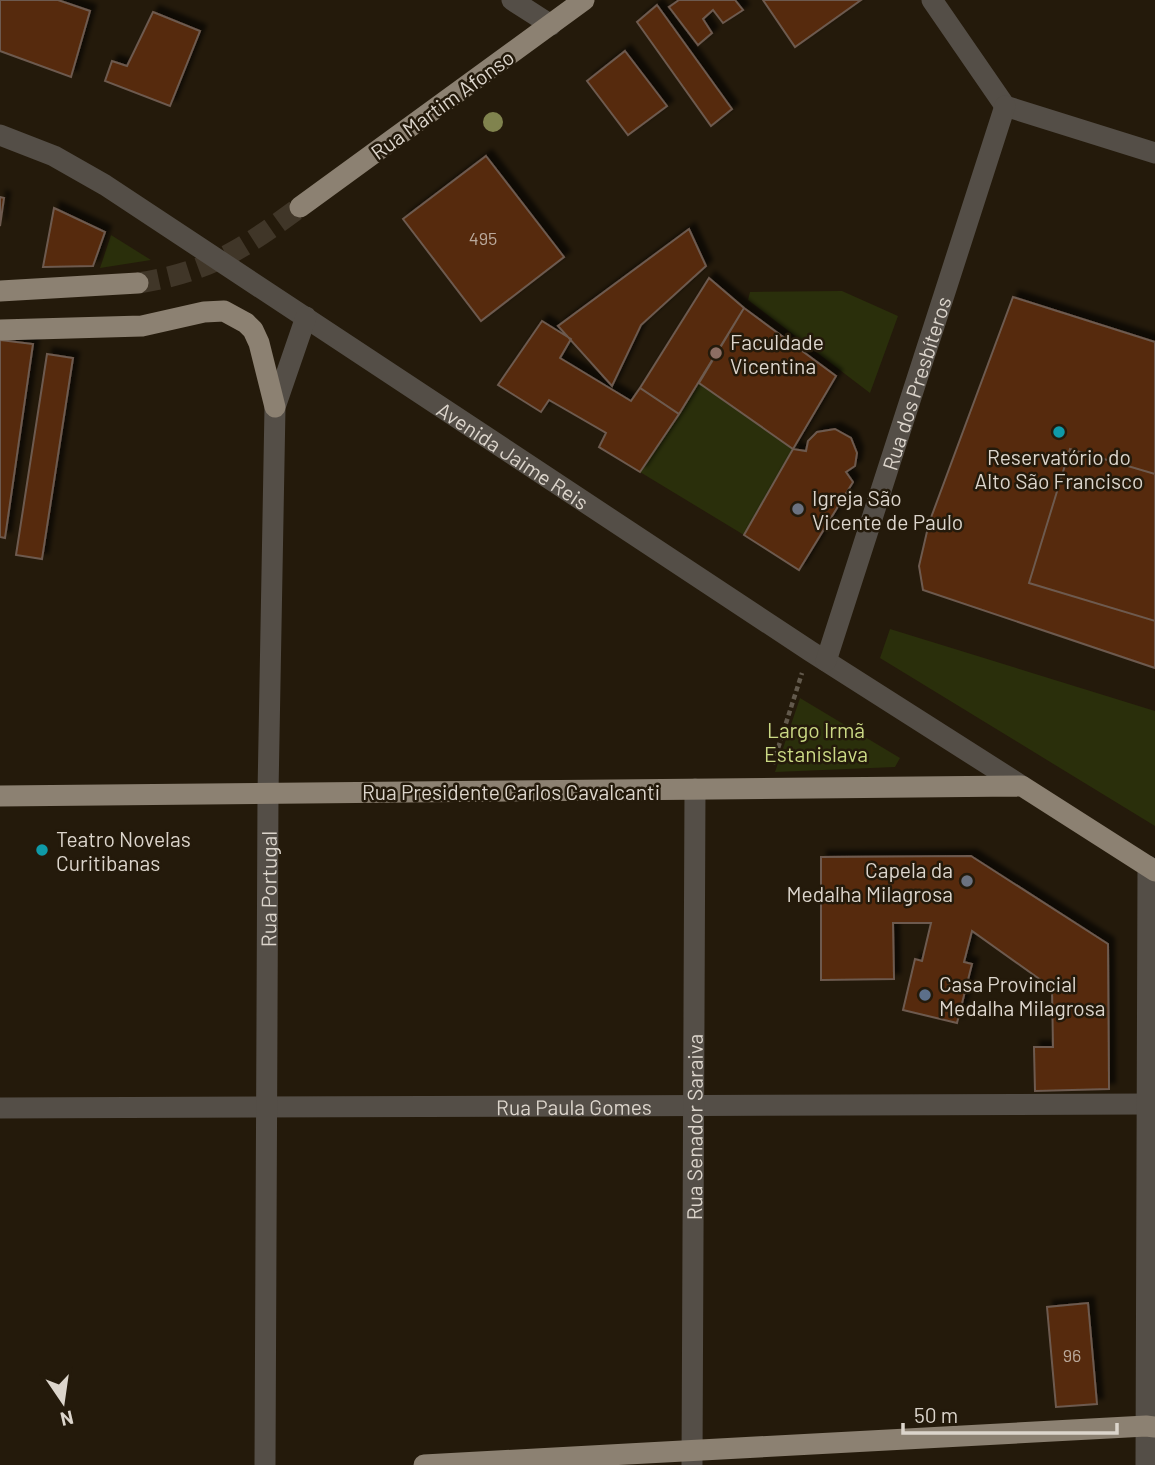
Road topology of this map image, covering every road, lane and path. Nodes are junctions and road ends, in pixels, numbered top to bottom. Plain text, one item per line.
1 (512, 0) edge
2 (584, 0) edge
3 (932, 0) edge
4 (551, 25) junction
5 (1005, 106) junction
6 (0, 135) edge
7 (1155, 153) edge
8 (300, 207) tunnel mouth
9 (138, 284) tunnel mouth
10 (0, 290) edge
11 (306, 317) junction
12 (0, 330) edge
13 (275, 407) junction
14 (818, 656) junction
15 (1022, 786) junction
16 (695, 789) junction
17 (765, 789) junction
18 (268, 793) junction
19 (0, 796) edge
20 (1152, 868) edge
21 (1147, 1104) junction
22 (694, 1106) junction
23 (0, 1108) edge
24 (267, 1108) junction
25 (1152, 1426) edge
26 (692, 1458) edge
27 (265, 1465) edge
28 (424, 1465) edge
29 (1146, 1465) edge

1 - 4 street
2 - 4 main road, Rua Martim Afonso
3 - 5 street
4 - 8 main road, Rua Martim Afonso
5 - 7 street
5 - 14 street, Rua dos Presbíteros
6 - 11 street, Avenida Jaime Reis
9 - 10 main road
11 - 13 street, Rua Portugal
11 - 14 street, Avenida Jaime Reis
12 - 13 main road
13 - 18 street, Rua Portugal
14 - 15 street, Avenida Jaime Reis
14 - 17 path
15 - 17 main road, Rua Presidente Carlos Cavalcanti
15 - 20 main road
16 - 17 main road, Rua Presidente Carlos Cavalcanti
16 - 18 main road, Rua Presidente Carlos Cavalcanti
16 - 22 street, Rua Senador Saraiva
18 - 19 main road, Rua Presidente Carlos Cavalcanti
18 - 24 street, Rua Portugal
20 - 21 street
21 - 22 street, Rua Paula Gomes
21 - 25 street
22 - 24 street, Rua Paula Gomes
22 - 26 street, Rua Senador Saraiva
23 - 24 street, Rua Paula Gomes
24 - 27 street, Rua Portugal
25 - 26 main road
25 - 29 street
26 - 28 main road

